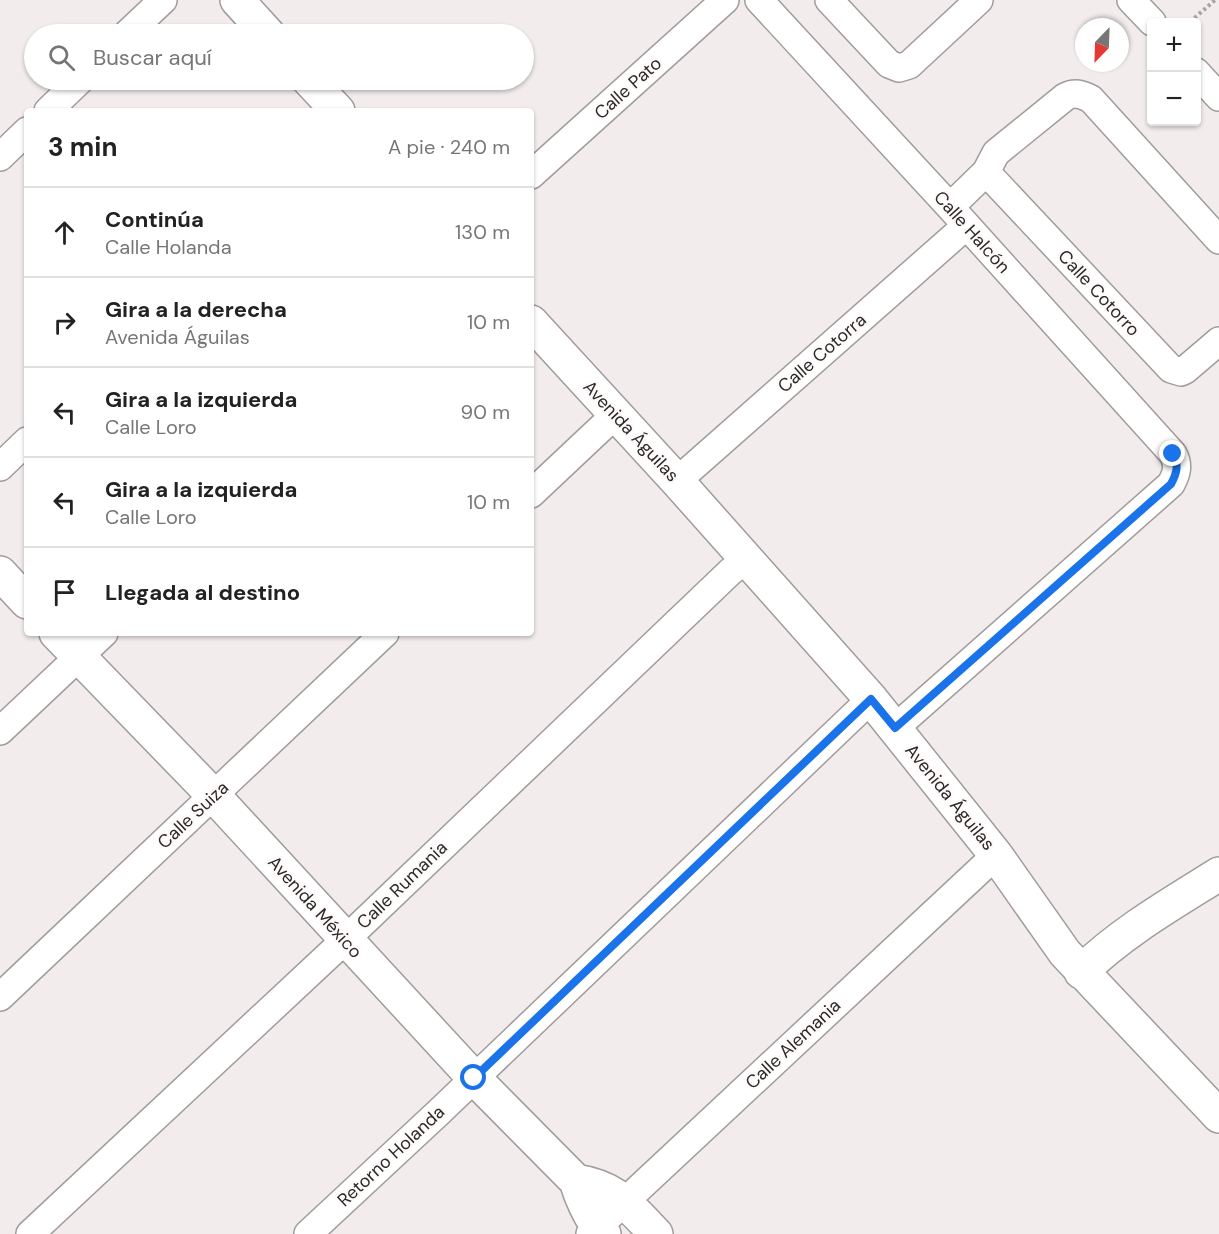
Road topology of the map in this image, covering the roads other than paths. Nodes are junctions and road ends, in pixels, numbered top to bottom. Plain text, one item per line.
1 (163, 0) edge
2 (725, 0) edge
3 (759, 0) edge
4 (829, 0) edge
5 (979, 0) edge
6 (1131, 0) edge
7 (243, 2) edge
8 (1148, 18) edge
9 (138, 24) edge
10 (260, 24) edge
11 (1201, 77) edge
12 (70, 90) edge
13 (318, 90) edge
14 (1219, 97) edge
15 (51, 108) edge
16 (335, 108) edge
17 (24, 134) edge
18 (0, 157) edge
19 (534, 172) edge
20 (986, 172) junction
21 (958, 216) junction
22 (1219, 240) edge
23 (534, 325) edge
24 (1219, 340) edge
25 (616, 414) junction
26 (24, 444) edge
27 (0, 467) edge
28 (677, 481) junction
29 (534, 491) edge
30 (747, 558) junction
31 (0, 573) edge
32 (24, 599) edge
33 (59, 636) edge
34 (101, 636) edge
35 (382, 636) edge
36 (78, 657) junction
37 (871, 699) junction
38 (895, 728) junction
39 (0, 731) edge
40 (214, 796) junction
41 (996, 855) junction
42 (1219, 874) edge
43 (345, 940) junction
44 (1081, 972) junction
45 (0, 997) edge
46 (474, 1078) junction
47 (1219, 1116) edge
48 (576, 1181) junction
49 (625, 1201) junction
50 (597, 1232) edge
51 (30, 1234) edge
52 (308, 1234) edge
53 (656, 1234) edge

1 - 9 street
2 - 19 street, Calle Pato
3 - 21 street, Calle Halcón
4 - 5 street
6 - 8 street
7 - 10 street
11 - 14 street
12 - 15 street
13 - 16 street
17 - 18 street
20 - 21 street
20 - 22 street
20 - 24 street, Calle Cotorro
21 - 28 street, Calle Cotorra
21 - 38 street, Calle Halcón
23 - 25 street, Avenida Águilas
25 - 28 street, Avenida Águilas
25 - 29 street
26 - 27 street
28 - 30 street, Avenida Águilas
30 - 37 street, Avenida Águilas
30 - 43 street, Calle Rumania
31 - 32 street
33 - 36 street, Avenida México
34 - 36 street
35 - 40 street, Calle Suiza
36 - 39 street
36 - 40 street, Avenida México
37 - 38 street, Avenida Águilas
37 - 46 street, Retorno Holanda
38 - 41 street, Avenida Águilas
40 - 43 street, Avenida México
40 - 45 street, Calle Suiza
41 - 44 street, Avenida Águilas
41 - 49 street, Calle Alemania
42 - 44 street
43 - 46 street, Avenida México
43 - 51 street, Calle Rumania
44 - 47 street, Avenida Águilas
46 - 48 street, Avenida México
46 - 52 street, Retorno Holanda
48 - 49 street
48 - 50 street, Avenida México
49 - 50 street, Calle Alemania
49 - 53 street

